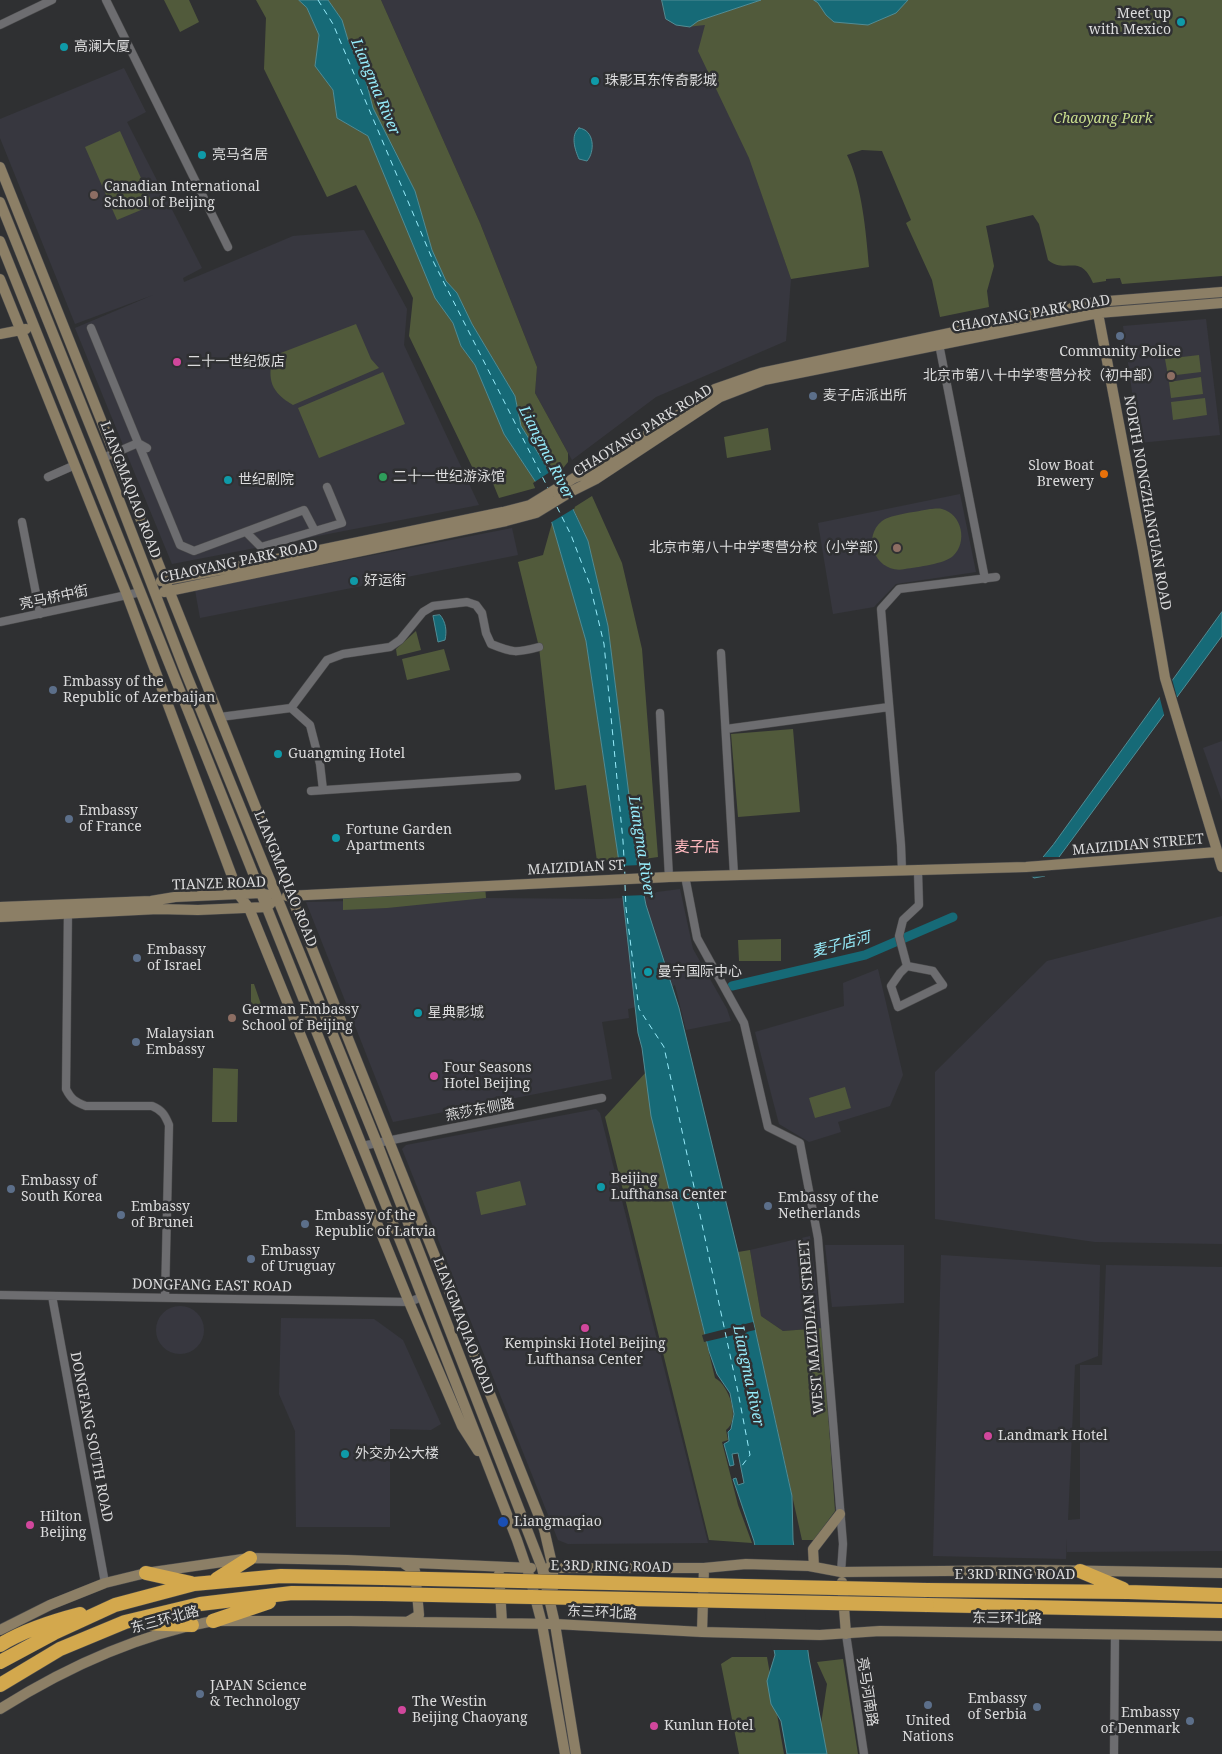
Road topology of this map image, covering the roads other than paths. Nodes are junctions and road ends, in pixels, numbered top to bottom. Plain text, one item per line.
1 (52, 0) edge
2 (106, 0) edge
3 (0, 25) edge
4 (0, 167) edge
5 (0, 202) edge
6 (0, 241) edge
7 (228, 247) dead end
8 (0, 279) edge
9 (1222, 292) edge
10 (1096, 302) junction
11 (1222, 304) edge
12 (1098, 313) junction
13 (35, 327) junction
14 (91, 328) dead end
15 (20, 330) junction
16 (0, 334) edge
17 (939, 344) junction
18 (138, 443) junction
19 (147, 448) dead end
20 (114, 454) junction
21 (103, 458) junction
22 (75, 465) junction
23 (48, 477) dead end
24 (327, 487) dead end
25 (570, 487) junction
26 (533, 509) junction
27 (22, 522) dead end
28 (315, 531) junction
29 (246, 532) junction
30 (261, 547) junction
31 (267, 562) junction
32 (996, 577) dead end
33 (985, 579) junction
34 (151, 583) junction
35 (167, 585) junction
36 (141, 592) junction
37 (155, 593) junction
38 (127, 595) junction
39 (40, 614) junction
40 (0, 622) edge
41 (539, 647) dead end
42 (722, 653) dead end
43 (889, 707) junction
44 (291, 708) junction
45 (660, 713) dead end
46 (220, 717) junction
47 (726, 730) junction
48 (517, 777) dead end
49 (323, 790) junction
50 (311, 791) dead end
51 (1217, 852) junction
52 (1222, 866) edge
53 (1026, 867) joint
54 (902, 871) junction
55 (918, 871) junction
56 (734, 874) junction
57 (685, 876) junction
58 (669, 877) junction
59 (261, 893) junction
60 (239, 895) junction
61 (292, 896) junction
62 (277, 897) junction
63 (0, 907) edge
64 (266, 907) junction
65 (249, 908) junction
66 (68, 909) junction
67 (0, 917) edge
68 (907, 966) junction
69 (602, 1098) dead end
70 (388, 1141) junction
71 (377, 1143) junction
72 (362, 1146) junction
73 (0, 1295) edge
74 (52, 1296) junction
75 (422, 1297) junction
76 (165, 1298) junction
77 (410, 1302) junction
78 (490, 1469) junction
79 (840, 1514) junction
80 (250, 1558) junction
81 (403, 1563) junction
82 (499, 1567) junction
83 (811, 1567) junction
84 (527, 1568) junction
85 (704, 1568) junction
86 (1080, 1571) junction
87 (841, 1572) junction
88 (1222, 1572) edge
89 (146, 1573) junction
90 (548, 1573) junction
91 (530, 1578) junction
92 (214, 1581) junction
93 (105, 1583) junction
94 (194, 1584) junction
95 (1128, 1592) junction
96 (292, 1594) junction
97 (1222, 1595) edge
98 (115, 1605) junction
99 (1222, 1611) edge
100 (213, 1621) junction
101 (125, 1622) junction
102 (408, 1622) junction
103 (502, 1623) junction
104 (542, 1624) junction
105 (555, 1624) junction
106 (192, 1625) junction
107 (702, 1632) junction
108 (846, 1634) junction
109 (1115, 1635) junction
110 (1222, 1636) edge
111 (4, 1638) edge
112 (0, 1662) edge
113 (0, 1684) edge
114 (0, 1709) edge
115 (565, 1754) edge
116 (576, 1754) edge
117 (864, 1754) edge
118 (1114, 1754) edge

1 - 3 street
2 - 7 street
4 - 20 street
5 - 21 street, LIANGMAQIAO ROAD
6 - 13 street, LIANGMAQIAO ROAD
8 - 15 street
9 - 10 street, CHAOYANG PARK ROAD
10 - 12 street, NORTH NONGZHANGUAN ROAD
10 - 25 street, CHAOYANG PARK ROAD
11 - 12 street, CHAOYANG PARK ROAD
12 - 17 street, CHAOYANG PARK ROAD
12 - 51 street, NORTH NONGZHANGUAN ROAD
13 - 15 street
13 - 36 street, LIANGMAQIAO ROAD
14 - 18 street
15 - 16 street
15 - 22 street
17 - 25 street, CHAOYANG PARK ROAD
17 - 33 street
18 - 19 street
18 - 20 street
18 - 29 street
20 - 21 street
20 - 35 street
21 - 34 street, LIANGMAQIAO ROAD
22 - 23 street
22 - 38 street
24 - 28 street
25 - 26 street, CHAOYANG PARK ROAD
26 - 31 street, CHAOYANG PARK ROAD
26 - 35 street, CHAOYANG PARK ROAD
27 - 39 street
28 - 29 street
28 - 30 street
29 - 30 street
30 - 31 street
31 - 35 street, CHAOYANG PARK ROAD
32 - 33 street
33 - 43 street
34 - 35 street, CHAOYANG PARK ROAD
34 - 36 street, CHAOYANG PARK ROAD
34 - 37 street, LIANGMAQIAO ROAD
35 - 37 street, CHAOYANG PARK ROAD
35 - 46 street
36 - 37 street, CHAOYANG PARK ROAD
36 - 38 street, 亮马桥中街
36 - 59 street, LIANGMAQIAO ROAD
37 - 62 street, LIANGMAQIAO ROAD
38 - 39 street, 亮马桥中街
38 - 60 street
39 - 40 street, 亮马桥中街
41 - 44 street
42 - 47 street
43 - 47 street
43 - 54 street
44 - 46 street
44 - 49 street
45 - 58 street
46 - 61 street
47 - 56 street
48 - 49 street
49 - 50 street
51 - 52 street, NORTH NONGZHANGUAN ROAD
51 - 53 street, MAIZIDIAN STREET
53 - 55 street, MAIZIDIAN ST
54 - 55 street, MAIZIDIAN ST
54 - 56 street, MAIZIDIAN ST
55 - 68 street
56 - 57 street, MAIZIDIAN ST
57 - 58 street, MAIZIDIAN ST
57 - 79 street, WEST MAIZIDIAN STREET
58 - 61 street, MAIZIDIAN ST
59 - 60 street, TIANZE ROAD
59 - 62 street, TIANZE ROAD
59 - 64 street, LIANGMAQIAO ROAD
60 - 65 street
60 - 66 street, TIANZE ROAD
61 - 62 street, MAIZIDIAN ST
61 - 70 street
62 - 64 street, TIANZE ROAD
62 - 71 street, LIANGMAQIAO ROAD
63 - 66 street, TIANZE ROAD
64 - 65 street, TIANZE ROAD
64 - 72 street, LIANGMAQIAO ROAD
65 - 66 street, TIANZE ROAD
65 - 77 street
66 - 67 street, TIANZE ROAD
66 - 76 street
68 - 68 street
69 - 70 street, 燕莎东侧路
70 - 71 street, 燕莎东侧路
70 - 90 street
71 - 72 street, 燕莎东侧路
71 - 90 street, LIANGMAQIAO ROAD
72 - 75 street, LIANGMAQIAO ROAD
73 - 74 street, DONGFANG EAST ROAD
74 - 76 street, DONGFANG EAST ROAD
74 - 93 street, DONGFANG SOUTH ROAD
75 - 77 street, DONGFANG EAST ROAD
75 - 78 street, LIANGMAQIAO ROAD
76 - 77 street, DONGFANG EAST ROAD
77 - 78 street
78 - 84 street, LIANGMAQIAO ROAD
79 - 83 street
79 - 87 street, WEST MAIZIDIAN STREET
80 - 81 street
80 - 89 street
80 - 92 highway
81 - 82 street
81 - 102 street
82 - 84 street
82 - 103 street
83 - 85 street
83 - 87 street
84 - 90 street
84 - 91 street, LIANGMAQIAO ROAD
85 - 90 street
85 - 107 street
86 - 87 street
86 - 88 street
86 - 95 highway
87 - 108 street
89 - 93 street
89 - 94 highway
90 - 91 street
90 - 105 street
91 - 104 street, LIANGMAQIAO ROAD
92 - 94 highway, E 3RD RING ROAD
92 - 95 highway, E 3RD RING ROAD, bridge
93 - 111 street
94 - 98 highway, E 3RD RING ROAD
95 - 97 highway, E 3RD RING ROAD
96 - 99 highway, bridge
96 - 100 highway
96 - 101 highway
98 - 111 highway
98 - 112 highway, E 3RD RING ROAD
100 - 102 street, 东三环北路
100 - 106 street, 东三环北路
101 - 106 highway
101 - 113 highway
102 - 103 street, 东三环北路
103 - 104 street, 东三环北路
104 - 105 street, 东三环北路
104 - 115 street, LIANGMAQIAO ROAD
105 - 107 street, 东三环北路
105 - 116 street
106 - 114 street, 东三环北路
107 - 108 street, 东三环北路
108 - 109 street, 东三环北路
108 - 117 street, 亮马河南路
109 - 110 street, 东三环北路
109 - 118 street

